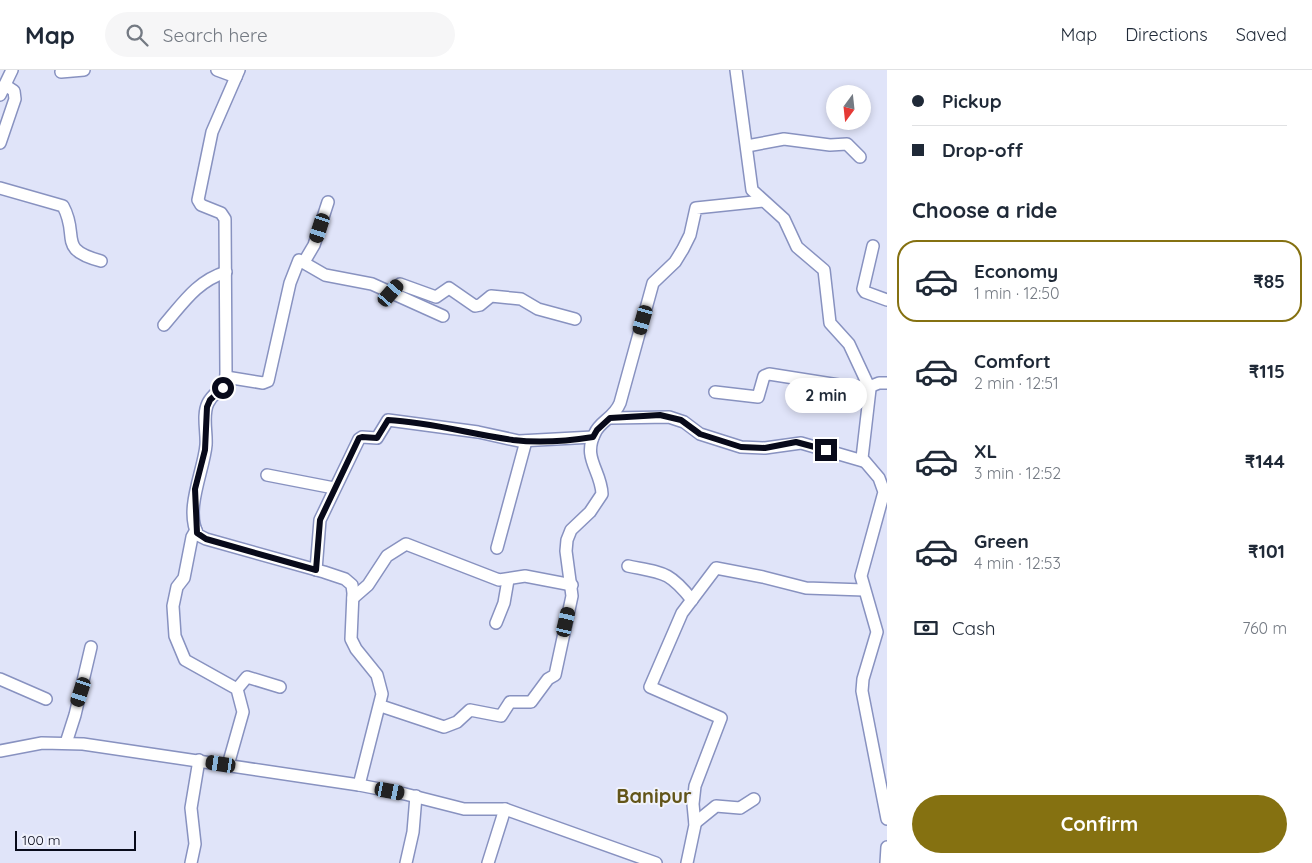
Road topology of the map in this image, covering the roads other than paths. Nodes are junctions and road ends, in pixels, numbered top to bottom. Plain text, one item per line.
1 (12, 70) edge
2 (84, 70) edge
3 (217, 70) edge
4 (736, 70) edge
5 (61, 72) dead end
6 (238, 74) edge
7 (3, 90) edge
8 (0, 143) edge
9 (747, 146) junction
10 (860, 157) dead end
11 (0, 188) edge
12 (763, 201) junction
13 (328, 202) dead end
14 (872, 246) dead end
15 (101, 261) dead end
16 (304, 262) junction
17 (226, 272) junction
18 (391, 293) junction
19 (887, 300) edge
20 (443, 316) dead end
21 (575, 319) dead end
22 (164, 325) dead end
23 (226, 377) junction
24 (887, 383) edge
25 (869, 387) junction
26 (716, 392) dead end
27 (610, 418) junction
28 (593, 437) junction
29 (526, 440) junction
30 (863, 462) junction
31 (267, 475) dead end
32 (334, 488) junction
33 (196, 530) junction
34 (497, 548) dead end
35 (628, 566) dead end
36 (316, 570) junction
37 (508, 580) junction
38 (572, 585) junction
39 (864, 590) junction
40 (353, 598) junction
41 (692, 600) junction
42 (496, 623) dead end
43 (90, 647) dead end
44 (0, 678) edge
45 (280, 687) dead end
46 (237, 690) junction
47 (46, 699) dead end
48 (381, 706) junction
49 (66, 743) junction
50 (0, 751) edge
51 (199, 760) junction
52 (228, 765) junction
53 (359, 785) junction
54 (416, 796) junction
55 (754, 799) dead end
56 (505, 809) junction
57 (887, 819) edge
58 (695, 823) junction
59 (887, 847) edge
60 (191, 863) edge
61 (406, 863) edge
62 (488, 863) edge
63 (656, 863) edge
64 (687, 863) edge
65 (886, 863) edge

1 - 7 street
2 - 5 street
3 - 6 street
4 - 9 street
6 - 17 street
7 - 8 street
9 - 10 street
9 - 12 street
11 - 15 street
12 - 25 street
12 - 27 street
13 - 16 street
14 - 19 street
16 - 18 street
16 - 23 street
17 - 22 street
17 - 23 street
18 - 20 street
18 - 21 street
23 - 33 street
24 - 25 street
25 - 26 street
25 - 30 street
27 - 28 street
27 - 30 street
28 - 29 street
28 - 38 street
29 - 32 street
29 - 34 street
30 - 39 street
31 - 32 street
32 - 36 street
33 - 36 street
33 - 46 street
35 - 41 street
36 - 40 street
37 - 38 street
37 - 40 street
37 - 42 street
38 - 48 street
39 - 41 street
39 - 57 street
40 - 48 street
41 - 58 street
43 - 49 street
44 - 47 street
45 - 46 street
46 - 52 street
48 - 53 street
49 - 50 street
49 - 51 street
51 - 52 street
51 - 60 street
52 - 53 street
53 - 54 street
54 - 56 street
54 - 61 street
55 - 58 street
56 - 62 street
56 - 63 street
58 - 64 street
59 - 65 street

